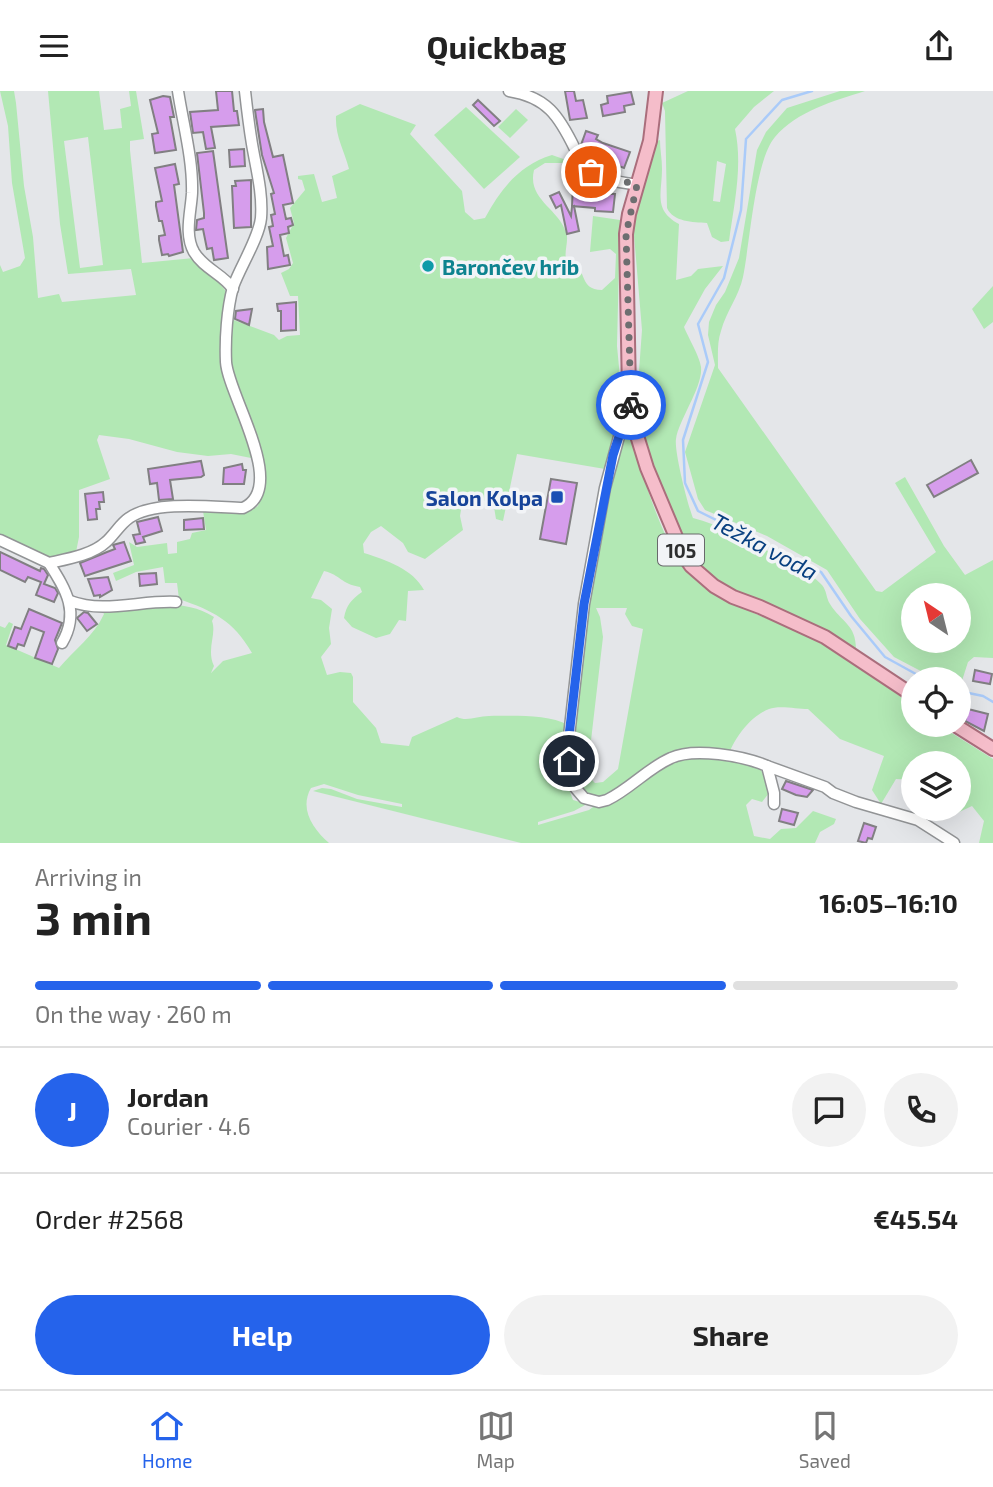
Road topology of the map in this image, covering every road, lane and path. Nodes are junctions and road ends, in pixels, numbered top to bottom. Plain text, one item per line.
1 (178, 91) edge
2 (245, 91) edge
3 (509, 91) edge
4 (656, 91) edge
5 (542, 95) edge
6 (637, 185) junction
7 (233, 289) junction
8 (631, 409) junction
9 (0, 540) edge
10 (49, 563) junction
11 (70, 601) junction
12 (176, 602) dead end
13 (62, 643) dead end
14 (901, 688) edge
15 (971, 735) edge
16 (993, 749) edge
17 (766, 766) junction
18 (774, 804) dead end
19 (954, 843) edge

1 - 7 street
2 - 7 street
3 - 5 street
4 - 6 main road, 105
5 - 6 street
6 - 8 main road, 105
7 - 10 street
8 - 14 main road, 105
8 - 17 street
9 - 10 street
10 - 11 street
11 - 12 street
11 - 13 street
15 - 16 main road
17 - 18 street
17 - 19 street

